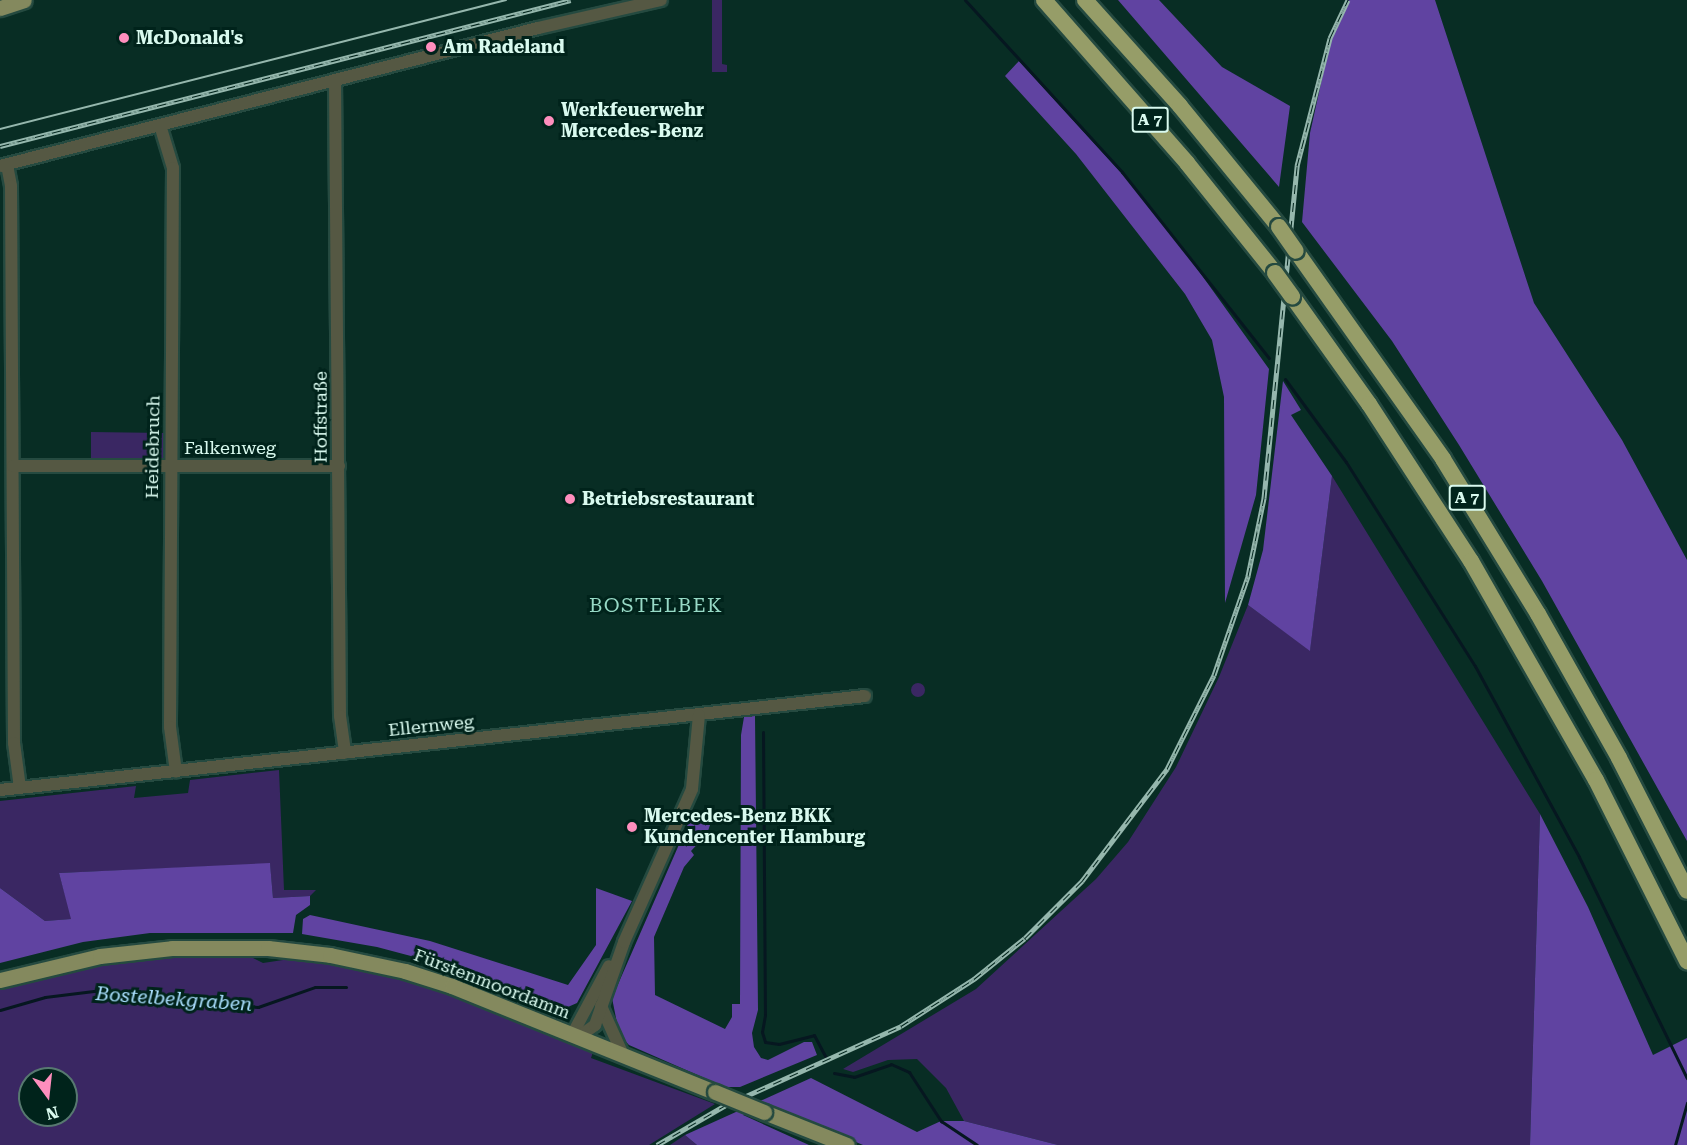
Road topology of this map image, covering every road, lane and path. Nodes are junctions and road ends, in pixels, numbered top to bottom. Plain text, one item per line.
1 (24, 0) edge
2 (661, 0) edge
3 (1044, 0) edge
4 (1085, 0) edge
5 (0, 8) edge
6 (335, 80) junction
7 (160, 124) junction
8 (3, 165) edge
9 (171, 465) junction
10 (339, 465) junction
11 (13, 466) junction
12 (864, 696) dead end
13 (699, 715) junction
14 (345, 753) junction
15 (176, 772) junction
16 (20, 788) junction
17 (0, 790) edge
18 (1687, 891) edge
19 (624, 942) junction
20 (1687, 961) edge
21 (0, 980) edge
22 (601, 1006) junction
23 (572, 1035) junction
24 (623, 1055) junction
25 (847, 1145) edge

1 - 5 main road
2 - 6 street
3 - 20 highway, A 7, bridge
4 - 18 highway, A 7, bridge
6 - 7 street
6 - 10 street, Hoffstraße
7 - 8 street
7 - 9 street, Heidebruch
8 - 11 street
9 - 10 street, Falkenweg
9 - 11 street, Falkenweg
9 - 15 street, Heidebruch
10 - 14 street, Hoffstraße
11 - 16 street
12 - 13 street, Ellernweg
13 - 14 street, Ellernweg
13 - 19 street
14 - 15 street, Ellernweg
15 - 16 street, Ellernweg
16 - 17 street, Ellernweg
19 - 22 street
19 - 23 street
21 - 23 main road, Fürstenmoordamm
22 - 23 street
22 - 24 street
23 - 24 main road, Fürstenmoordamm
24 - 25 main road, Fürstenmoordamm, bridge

